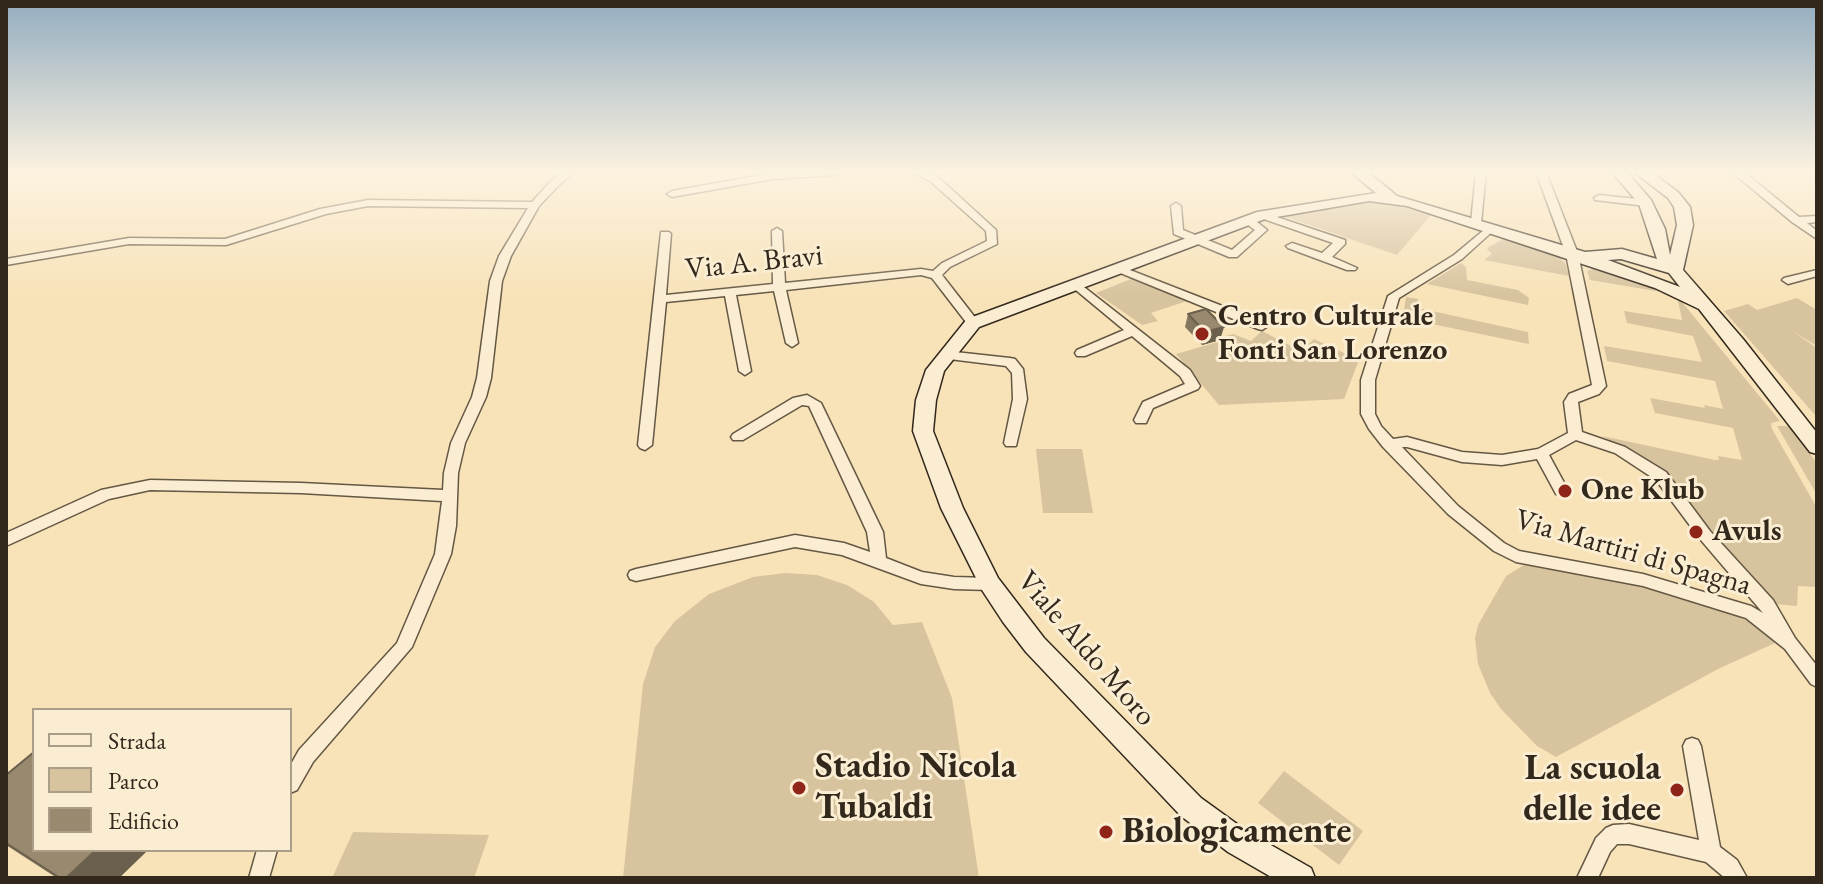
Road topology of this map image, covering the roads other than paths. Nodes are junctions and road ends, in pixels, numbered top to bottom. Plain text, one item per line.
1 (317, 213) edge
2 (530, 213) edge
3 (972, 213) edge
4 (1177, 213) edge
5 (1274, 213) edge
6 (1441, 213) edge
7 (1483, 213) edge
8 (1559, 213) edge
9 (1650, 213) edge
10 (1683, 213) edge
11 (1788, 213) edge
12 (1255, 217) junction
13 (1817, 219) edge
14 (1796, 220) junction
15 (1483, 226) junction
16 (1657, 229) junction
17 (777, 231) dead end
18 (665, 234) dead end
19 (1817, 236) edge
20 (1193, 240) junction
21 (1292, 246) dead end
22 (1622, 254) junction
23 (1578, 256) junction
24 (1324, 258) junction
25 (6, 262) edge
26 (1117, 268) junction
27 (1351, 268) dead end
28 (1675, 270) junction
29 (1817, 273) edge
30 (936, 275) junction
31 (1636, 276) junction
32 (1788, 280) dead end
33 (1075, 284) junction
34 (779, 287) junction
35 (730, 292) junction
36 (660, 299) junction
37 (1706, 306) junction
38 (973, 323) junction
39 (1262, 326) dead end
40 (1133, 331) junction
41 (792, 343) dead end
42 (1081, 353) dead end
43 (946, 355) junction
44 (745, 371) dead end
45 (1141, 420) dead end
46 (1575, 435) junction
47 (738, 437) dead end
48 (1011, 443) dead end
49 (1388, 444) junction
50 (645, 445) dead end
51 (1817, 447) edge
52 (1541, 453) junction
53 (1561, 490) dead end
54 (450, 496) junction
55 (6, 540) edge
56 (879, 563) junction
57 (636, 575) dead end
58 (990, 584) junction
59 (1791, 644) junction
60 (1817, 679) edge
61 (1692, 746) dead end
62 (292, 780) edge
63 (266, 852) edge
64 (1711, 853) junction
65 (259, 878) edge
66 (1301, 878) edge
67 (1587, 878) edge
68 (1737, 878) edge

1 - 25 street
2 - 54 street
3 - 30 street
4 - 20 street
5 - 12 street, Viale Aldo Moro
6 - 15 street, Viale Aldo Moro
7 - 15 street
8 - 23 street
9 - 16 street
10 - 28 street
11 - 14 street
12 - 20 street, Viale Aldo Moro
12 - 24 street
13 - 14 street
14 - 19 street
15 - 23 street, Viale Aldo Moro
15 - 49 street, Via Martiri di Spagna
16 - 22 street
16 - 28 street
17 - 34 street
18 - 36 street, Via A. Bravi
20 - 26 street, Viale Aldo Moro
21 - 24 street
22 - 23 street
22 - 28 street
23 - 31 street, Viale Aldo Moro
23 - 46 street
24 - 27 street
26 - 33 street, Viale Aldo Moro
26 - 39 street
28 - 31 street
28 - 37 street
29 - 32 street
30 - 34 street, Via A. Bravi
30 - 38 street
31 - 37 street, Viale Aldo Moro
33 - 38 street, Viale Aldo Moro
33 - 40 street
34 - 35 street, Via A. Bravi
34 - 41 street
35 - 36 street, Via A. Bravi
35 - 44 street
36 - 50 street, Via A. Bravi
37 - 51 street
38 - 43 street, Viale Aldo Moro
40 - 42 street
40 - 45 street
43 - 48 street
43 - 58 street, Viale Aldo Moro
46 - 52 street
46 - 59 street
47 - 56 street
49 - 52 street
49 - 59 street, Via Martiri di Spagna
52 - 53 street
54 - 55 street
54 - 62 street
56 - 57 street
56 - 58 street
58 - 66 street, Viale Aldo Moro
59 - 60 street, Via Martiri di Spagna
61 - 64 street
63 - 65 street
64 - 67 street
64 - 68 street

